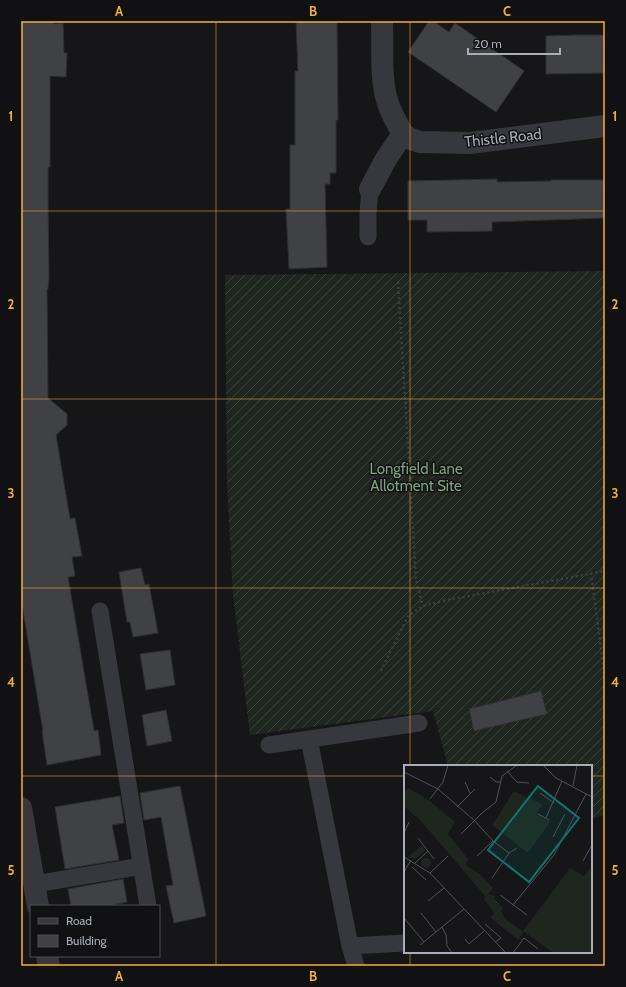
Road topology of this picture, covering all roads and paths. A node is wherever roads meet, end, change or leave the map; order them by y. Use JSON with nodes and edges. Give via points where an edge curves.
{"nodes":[{"id":1,"x":382,"y":21,"type":"edge"},
{"id":2,"x":605,"y":126,"type":"edge"},
{"id":3,"x":403,"y":134,"type":"junction"},
{"id":4,"x":370,"y":189,"type":"joint"},
{"id":5,"x":368,"y":237,"type":"dead end"},
{"id":6,"x":398,"y":282,"type":"dead end"},
{"id":7,"x":605,"y":571,"type":"edge"},
{"id":8,"x":591,"y":573,"type":"junction"},
{"id":9,"x":423,"y":606,"type":"junction"},
{"id":10,"x":100,"y":611,"type":"dead end"},
{"id":11,"x":381,"y":671,"type":"dead end"},
{"id":12,"x":605,"y":680,"type":"edge"},
{"id":13,"x":419,"y":723,"type":"dead end"},
{"id":14,"x":309,"y":739,"type":"junction"},
{"id":15,"x":269,"y":745,"type":"dead end"},
{"id":16,"x":21,"y":808,"type":"edge"},
{"id":17,"x":142,"y":866,"type":"junction"},
{"id":18,"x":35,"y":884,"type":"junction"},
{"id":19,"x":38,"y":905,"type":"edge"},
{"id":20,"x":148,"y":905,"type":"edge"},
{"id":21,"x":404,"y":943,"type":"edge"},
{"id":22,"x":350,"y":946,"type":"junction"},
{"id":23,"x":356,"y":966,"type":"edge"}],
"edges":[{"from":1,"to":3,"type":"street","via":[[386,99]]},
{"from":2,"to":3,"type":"street","name":"Thistle Road","via":[[470,143],[420,142]]},
{"from":3,"to":4,"type":"street"},
{"from":4,"to":5,"type":"lane"},
{"from":6,"to":9,"type":"path","via":[[416,580]]},
{"from":7,"to":8,"type":"path"},
{"from":8,"to":9,"type":"path"},
{"from":8,"to":12,"type":"path"},
{"from":9,"to":11,"type":"path","via":[[408,616]]},
{"from":10,"to":17,"type":"lane"},
{"from":13,"to":14,"type":"lane"},
{"from":14,"to":15,"type":"lane"},
{"from":14,"to":22,"type":"lane"},
{"from":16,"to":18,"type":"street"},
{"from":17,"to":18,"type":"lane"},
{"from":17,"to":20,"type":"lane"},
{"from":18,"to":19,"type":"street"},
{"from":21,"to":22,"type":"lane"},
{"from":22,"to":23,"type":"lane"}]}
